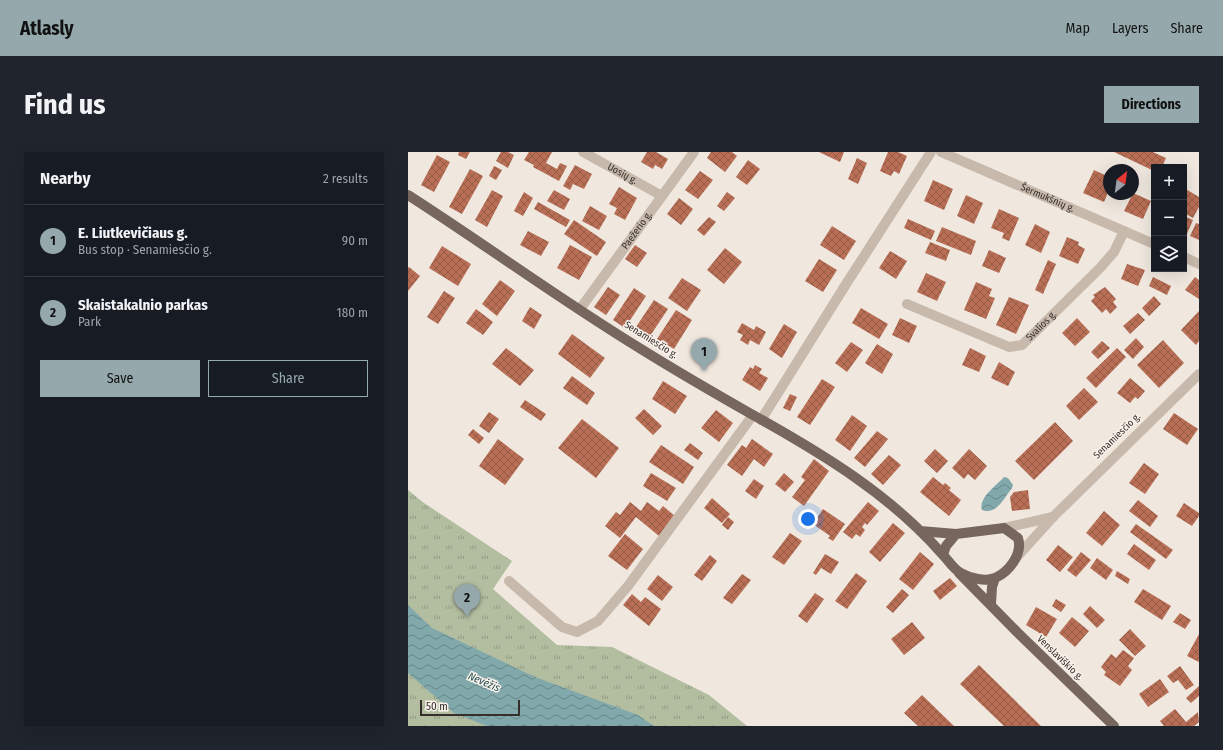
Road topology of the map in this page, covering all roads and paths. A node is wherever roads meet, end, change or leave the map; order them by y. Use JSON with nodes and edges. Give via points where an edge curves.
{"nodes":[{"id":1,"x":583,"y":152,"type":"edge"},
{"id":2,"x":694,"y":152,"type":"edge"},
{"id":3,"x":931,"y":152,"type":"edge"},
{"id":4,"x":941,"y":152,"type":"edge"},
{"id":5,"x":408,"y":195,"type":"edge"},
{"id":6,"x":662,"y":196,"type":"junction"},
{"id":7,"x":1124,"y":231,"type":"junction"},
{"id":8,"x":1151,"y":243,"type":"edge"},
{"id":9,"x":1187,"y":258,"type":"edge"},
{"id":10,"x":1199,"y":264,"type":"edge"},
{"id":11,"x":907,"y":304,"type":"dead end"},
{"id":12,"x":580,"y":309,"type":"junction"},
{"id":13,"x":1199,"y":374,"type":"edge"},
{"id":14,"x":757,"y":417,"type":"junction"},
{"id":15,"x":1053,"y":517,"type":"junction"},
{"id":16,"x":1004,"y":528,"type":"junction"},
{"id":17,"x":920,"y":531,"type":"junction"},
{"id":18,"x":956,"y":534,"type":"junction"},
{"id":19,"x":944,"y":555,"type":"junction"},
{"id":20,"x":1016,"y":558,"type":"junction"},
{"id":21,"x":959,"y":572,"type":"junction"},
{"id":22,"x":995,"y":578,"type":"junction"},
{"id":23,"x":509,"y":581,"type":"dead end"},
{"id":24,"x":991,"y":604,"type":"junction"},
{"id":25,"x":1114,"y":726,"type":"edge"}],
"edges":[{"from":1,"to":6,"type":"street","name":"Uosių g."},
{"from":2,"to":6,"type":"street","name":"Paežerio g."},
{"from":3,"to":14,"type":"street"},
{"from":4,"to":7,"type":"street","name":"Šermukšnių g."},
{"from":5,"to":12,"type":"main road","name":"Senamiesčio g."},
{"from":6,"to":12,"type":"street","name":"Paežerio g."},
{"from":7,"to":8,"type":"street","name":"Šermukšnių g."},
{"from":7,"to":11,"type":"street","name":"Svalios g.","via":[[1114,252],[1100,268],[1022,345],[1009,347]]},
{"from":9,"to":10,"type":"street"},
{"from":12,"to":14,"type":"main road","name":"Senamiesčio g.","via":[[640,349]]},
{"from":13,"to":15,"type":"street","name":"Senamiesčio g."},
{"from":14,"to":17,"type":"main road","name":"Senamiesčio g.","via":[[849,472]]},
{"from":14,"to":23,"type":"street","via":[[628,586],[598,621],[577,632],[562,627]]},
{"from":15,"to":16,"type":"street"},
{"from":15,"to":20,"type":"street","name":"Senamiesčio g."},
{"from":16,"to":18,"type":"main road"},
{"from":16,"to":20,"type":"main road","via":[[1018,538]]},
{"from":17,"to":18,"type":"main road"},
{"from":17,"to":19,"type":"main road","name":"Senamiesčio g."},
{"from":18,"to":19,"type":"main road","via":[[946,546]]},
{"from":19,"to":21,"type":"main road"},
{"from":20,"to":22,"type":"main road"},
{"from":21,"to":22,"type":"main road","via":[[978,579]]},
{"from":21,"to":24,"type":"main road","name":"Venslaviškio g."},
{"from":22,"to":24,"type":"main road"},
{"from":24,"to":25,"type":"main road","name":"Venslaviškio g."}]}
